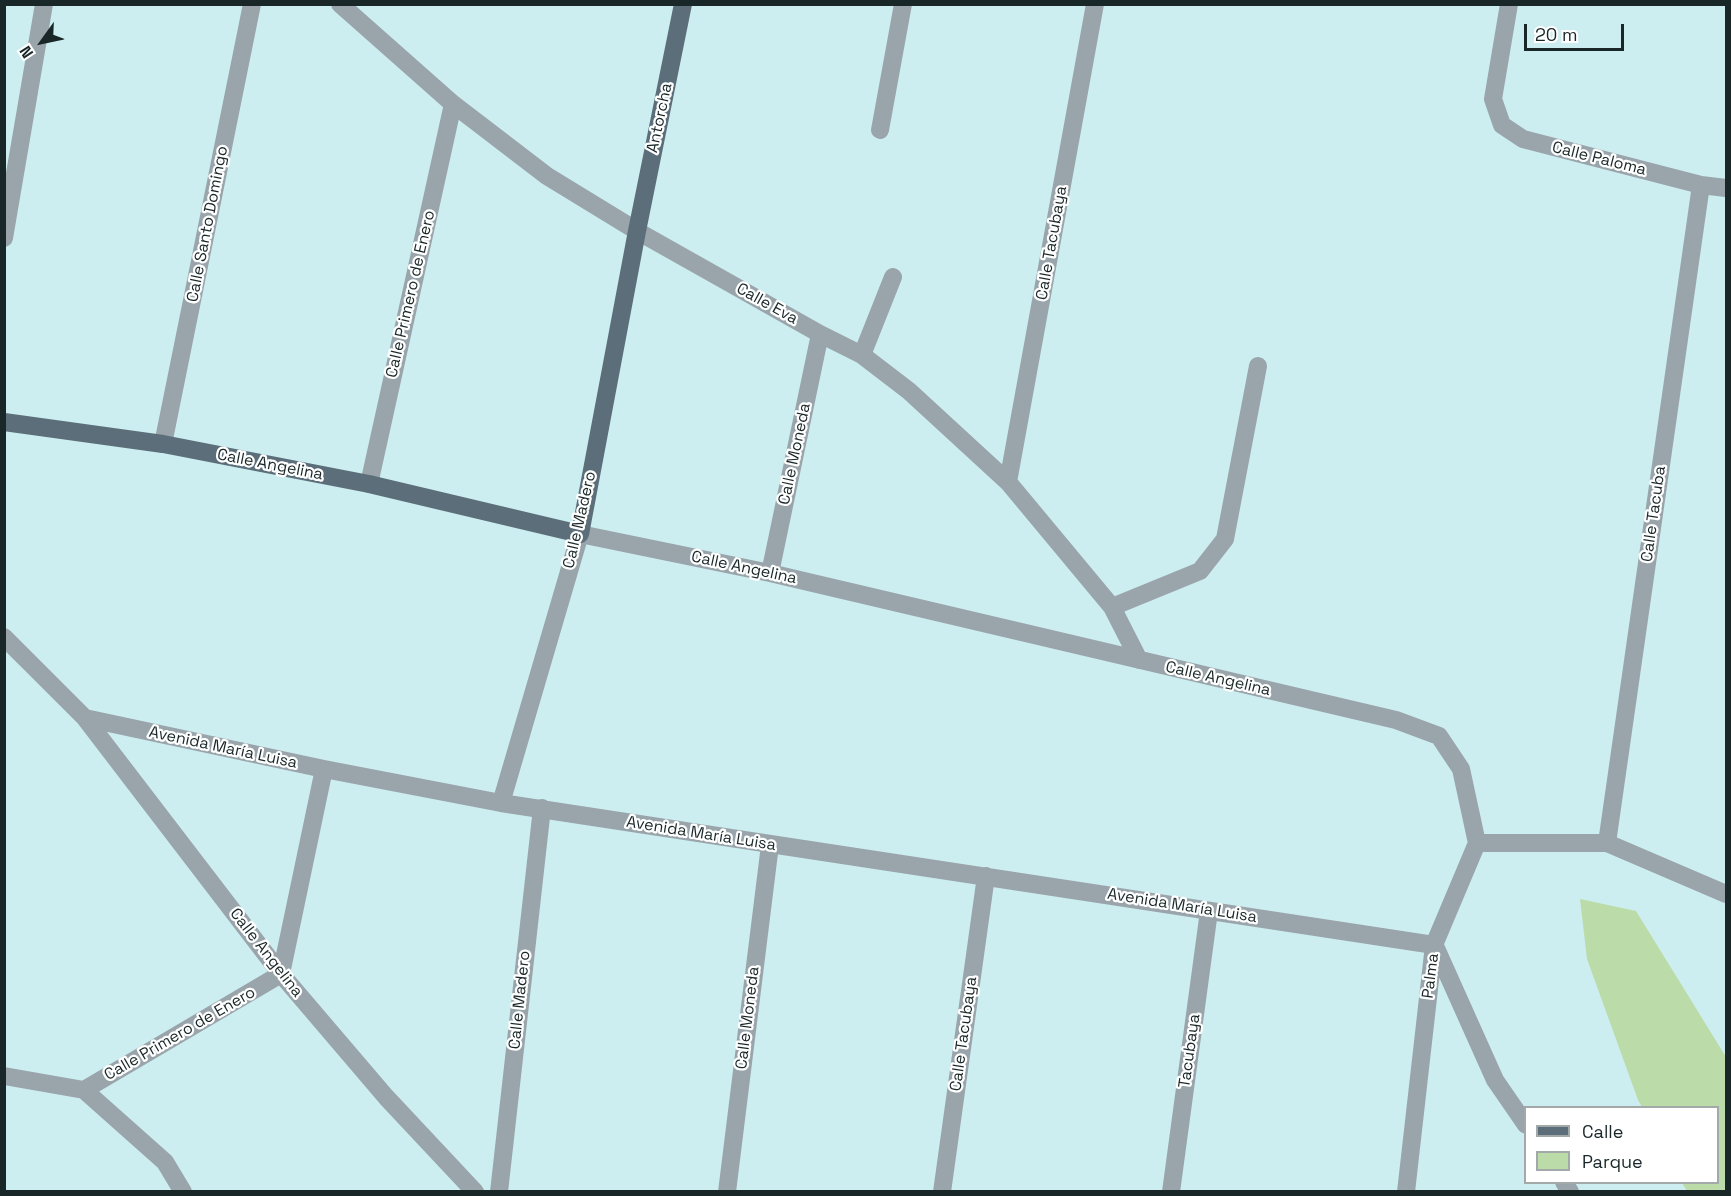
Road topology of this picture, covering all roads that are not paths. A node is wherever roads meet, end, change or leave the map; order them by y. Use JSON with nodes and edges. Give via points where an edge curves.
{"nodes":[{"id":1,"x":44,"y":4,"type":"edge"},
{"id":2,"x":252,"y":4,"type":"edge"},
{"id":3,"x":340,"y":4,"type":"edge"},
{"id":4,"x":683,"y":4,"type":"edge"},
{"id":5,"x":903,"y":4,"type":"edge"},
{"id":6,"x":1095,"y":4,"type":"edge"},
{"id":7,"x":1509,"y":4,"type":"edge"},
{"id":8,"x":453,"y":104,"type":"junction"},
{"id":9,"x":880,"y":130,"type":"dead end"},
{"id":10,"x":1701,"y":185,"type":"junction"},
{"id":11,"x":1726,"y":188,"type":"edge"},
{"id":12,"x":637,"y":231,"type":"junction"},
{"id":13,"x":4,"y":238,"type":"edge"},
{"id":14,"x":894,"y":277,"type":"dead end"},
{"id":15,"x":820,"y":334,"type":"junction"},
{"id":16,"x":862,"y":355,"type":"junction"},
{"id":17,"x":1258,"y":366,"type":"dead end"},
{"id":18,"x":4,"y":422,"type":"edge"},
{"id":19,"x":163,"y":444,"type":"junction"},
{"id":20,"x":1008,"y":482,"type":"junction"},
{"id":21,"x":369,"y":484,"type":"junction"},
{"id":22,"x":580,"y":534,"type":"junction"},
{"id":23,"x":770,"y":573,"type":"junction"},
{"id":24,"x":1112,"y":607,"type":"junction"},
{"id":25,"x":4,"y":637,"type":"edge"},
{"id":26,"x":1139,"y":660,"type":"junction"},
{"id":27,"x":85,"y":718,"type":"junction"},
{"id":28,"x":324,"y":769,"type":"junction"},
{"id":29,"x":501,"y":803,"type":"junction"},
{"id":30,"x":542,"y":808,"type":"junction"},
{"id":31,"x":1477,"y":843,"type":"junction"},
{"id":32,"x":1607,"y":843,"type":"junction"},
{"id":33,"x":770,"y":845,"type":"junction"},
{"id":34,"x":986,"y":876,"type":"junction"},
{"id":35,"x":1726,"y":894,"type":"edge"},
{"id":36,"x":1209,"y":911,"type":"junction"},
{"id":37,"x":1434,"y":945,"type":"junction"},
{"id":38,"x":281,"y":974,"type":"junction"},
{"id":39,"x":4,"y":1076,"type":"edge"},
{"id":40,"x":84,"y":1090,"type":"junction"},
{"id":41,"x":1524,"y":1122,"type":"edge"},
{"id":42,"x":183,"y":1191,"type":"edge"},
{"id":43,"x":475,"y":1191,"type":"edge"},
{"id":44,"x":499,"y":1191,"type":"edge"},
{"id":45,"x":727,"y":1191,"type":"edge"},
{"id":46,"x":942,"y":1191,"type":"edge"},
{"id":47,"x":1171,"y":1191,"type":"edge"},
{"id":48,"x":1406,"y":1191,"type":"edge"}],
"edges":[{"from":1,"to":13,"type":"street"},
{"from":2,"to":19,"type":"street","name":"Calle Santo Domingo"},
{"from":3,"to":8,"type":"street","name":"Calle Eva"},
{"from":4,"to":12,"type":"main road","name":"Antorcha"},
{"from":5,"to":9,"type":"street"},
{"from":6,"to":20,"type":"street","name":"Calle Tacubaya"},
{"from":7,"to":10,"type":"street","name":"Calle Paloma","via":[[1493,99],[1502,125],[1523,139]]},
{"from":8,"to":12,"type":"street","name":"Calle Eva","via":[[547,176]]},
{"from":8,"to":21,"type":"street","name":"Calle Primero de Enero"},
{"from":10,"to":11,"type":"street","name":"Calle Paloma"},
{"from":10,"to":32,"type":"street","name":"Calle Tacuba"},
{"from":12,"to":15,"type":"street","name":"Calle Eva"},
{"from":12,"to":22,"type":"main road","name":"Calle Madero"},
{"from":14,"to":16,"type":"street"},
{"from":15,"to":16,"type":"street","name":"Calle Eva"},
{"from":15,"to":23,"type":"street","name":"Calle Moneda"},
{"from":16,"to":20,"type":"street","name":"Calle Eva","via":[[909,391]]},
{"from":17,"to":24,"type":"street","via":[[1225,539],[1200,571]]},
{"from":18,"to":19,"type":"main road","name":"Calle Angelina"},
{"from":19,"to":21,"type":"main road","name":"Calle Angelina"},
{"from":20,"to":24,"type":"street","name":"Calle Eva"},
{"from":21,"to":22,"type":"main road","name":"Calle Angelina"},
{"from":22,"to":23,"type":"street","name":"Calle Angelina"},
{"from":22,"to":29,"type":"street","name":"Calle Madero"},
{"from":23,"to":26,"type":"street","name":"Calle Angelina"},
{"from":24,"to":26,"type":"street","name":"Calle Eva"},
{"from":25,"to":27,"type":"street"},
{"from":26,"to":31,"type":"street","name":"Calle Angelina","via":[[1396,720],[1439,736],[1461,769]]},
{"from":27,"to":28,"type":"street","name":"Avenida María Luisa"},
{"from":27,"to":38,"type":"street","name":"Calle Angelina"},
{"from":28,"to":29,"type":"street","name":"Avenida María Luisa"},
{"from":28,"to":38,"type":"street"},
{"from":29,"to":30,"type":"street","name":"Avenida María Luisa"},
{"from":30,"to":33,"type":"street","name":"Avenida María Luisa"},
{"from":30,"to":44,"type":"street","name":"Calle Madero"},
{"from":31,"to":32,"type":"street"},
{"from":31,"to":37,"type":"street","name":"Palma"},
{"from":32,"to":35,"type":"street"},
{"from":33,"to":34,"type":"street","name":"Avenida María Luisa"},
{"from":33,"to":45,"type":"street","name":"Calle Moneda"},
{"from":34,"to":36,"type":"street","name":"Avenida María Luisa"},
{"from":34,"to":46,"type":"street","name":"Calle Tacubaya"},
{"from":36,"to":37,"type":"street","name":"Avenida María Luisa"},
{"from":36,"to":47,"type":"street","name":"Tacubaya"},
{"from":37,"to":41,"type":"street","via":[[1495,1080]]},
{"from":37,"to":48,"type":"street","name":"Palma"},
{"from":38,"to":40,"type":"street","name":"Calle Primero de Enero"},
{"from":38,"to":43,"type":"street","name":"Calle Angelina","via":[[386,1097]]},
{"from":39,"to":40,"type":"street"},
{"from":40,"to":42,"type":"street","via":[[165,1162]]}]}
